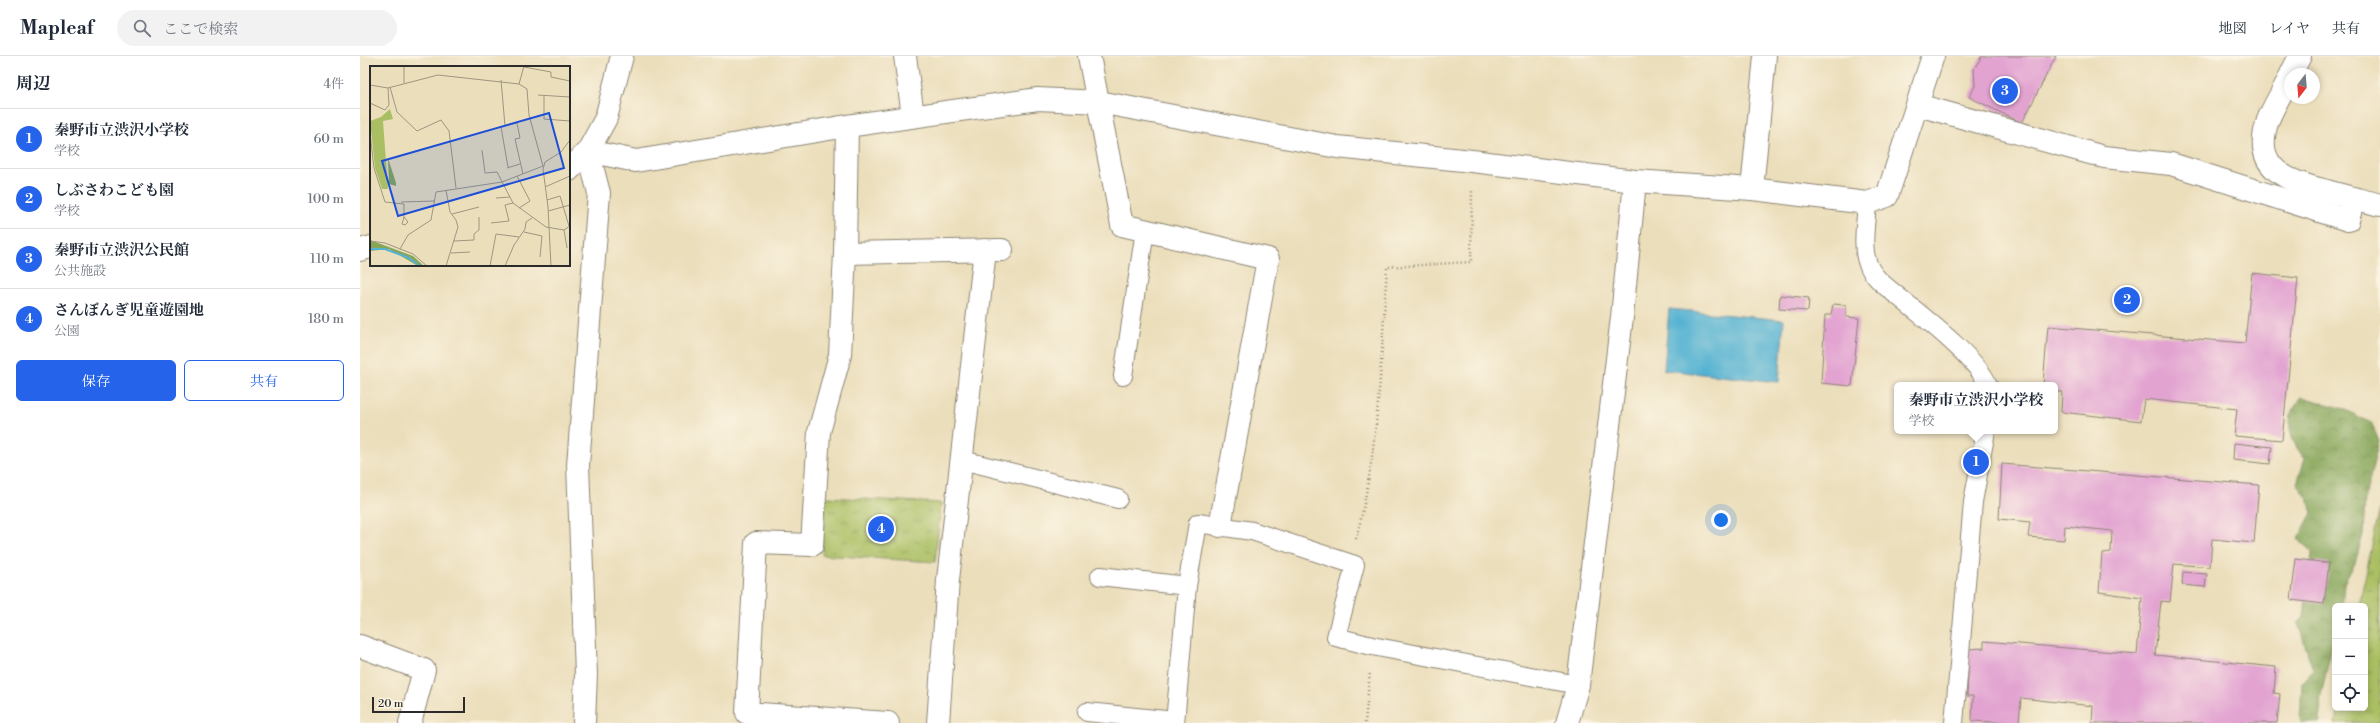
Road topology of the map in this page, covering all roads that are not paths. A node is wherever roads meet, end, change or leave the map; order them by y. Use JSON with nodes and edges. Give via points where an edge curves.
{"nodes":[{"id":1,"x":622,"y":56,"type":"edge"},
{"id":2,"x":905,"y":56,"type":"edge"},
{"id":3,"x":1088,"y":56,"type":"edge"},
{"id":4,"x":1765,"y":56,"type":"edge"},
{"id":5,"x":1933,"y":56,"type":"edge"},
{"id":6,"x":2300,"y":56,"type":"edge"},
{"id":7,"x":2294,"y":68,"type":"edge"},
{"id":8,"x":2284,"y":89,"type":"edge"},
{"id":9,"x":1099,"y":102,"type":"junction"},
{"id":10,"x":1918,"y":105,"type":"junction"},
{"id":11,"x":913,"y":116,"type":"junction"},
{"id":12,"x":847,"y":126,"type":"junction"},
{"id":13,"x":588,"y":151,"type":"junction"},
{"id":14,"x":570,"y":169,"type":"edge"},
{"id":15,"x":1634,"y":182,"type":"junction"},
{"id":16,"x":1752,"y":189,"type":"junction"},
{"id":17,"x":2354,"y":198,"type":"junction"},
{"id":18,"x":1867,"y":203,"type":"junction"},
{"id":19,"x":2380,"y":205,"type":"edge"},
{"id":20,"x":1145,"y":230,"type":"junction"},
{"id":21,"x":370,"y":247,"type":"edge"},
{"id":22,"x":360,"y":250,"type":"edge"},
{"id":23,"x":845,"y":253,"type":"junction"},
{"id":24,"x":1123,"y":376,"type":"dead end"},
{"id":25,"x":1987,"y":382,"type":"edge"},
{"id":26,"x":1985,"y":434,"type":"edge"},
{"id":27,"x":962,"y":460,"type":"junction"},
{"id":28,"x":1118,"y":499,"type":"dead end"},
{"id":29,"x":1220,"y":526,"type":"junction"},
{"id":30,"x":1100,"y":576,"type":"dead end"},
{"id":31,"x":1187,"y":586,"type":"junction"},
{"id":32,"x":360,"y":646,"type":"edge"},
{"id":33,"x":1578,"y":685,"type":"junction"},
{"id":34,"x":1087,"y":712,"type":"dead end"},
{"id":35,"x":1175,"y":722,"type":"edge"},
{"id":36,"x":410,"y":723,"type":"edge"},
{"id":37,"x":584,"y":723,"type":"edge"},
{"id":38,"x":888,"y":723,"type":"edge"},
{"id":39,"x":938,"y":723,"type":"edge"},
{"id":40,"x":1567,"y":723,"type":"edge"},
{"id":41,"x":1954,"y":723,"type":"edge"}],
"edges":[{"from":1,"to":13,"type":"street","via":[[606,118]]},
{"from":2,"to":11,"type":"street"},
{"from":3,"to":9,"type":"street"},
{"from":4,"to":16,"type":"street"},
{"from":5,"to":10,"type":"street"},
{"from":6,"to":7,"type":"street"},
{"from":8,"to":17,"type":"street","via":[[2268,121],[2264,140],[2265,155],[2272,169],[2287,180]]},
{"from":9,"to":11,"type":"street","via":[[1038,99]]},
{"from":9,"to":15,"type":"street","via":[[1337,147]]},
{"from":9,"to":20,"type":"street","via":[[1122,225]]},
{"from":10,"to":17,"type":"street","via":[[2104,157],[2171,164],[2348,220]]},
{"from":10,"to":18,"type":"street","via":[[1887,196]]},
{"from":11,"to":12,"type":"street"},
{"from":12,"to":13,"type":"street","via":[[636,161]]},
{"from":12,"to":23,"type":"street"},
{"from":13,"to":14,"type":"street"},
{"from":13,"to":37,"type":"street","via":[[599,193],[578,465],[586,674]]},
{"from":15,"to":16,"type":"street"},
{"from":15,"to":33,"type":"street","via":[[1622,317]]},
{"from":16,"to":18,"type":"street"},
{"from":17,"to":19,"type":"street"},
{"from":18,"to":25,"type":"lane","via":[[1865,241],[1868,265],[1881,282],[1984,373]]},
{"from":20,"to":24,"type":"lane"},
{"from":20,"to":29,"type":"street","via":[[1268,259]]},
{"from":21,"to":22,"type":"street"},
{"from":23,"to":27,"type":"street","via":[[994,250]]},
{"from":23,"to":38,"type":"street","via":[[840,355],[819,432],[812,545],[756,543],[747,713]]},
{"from":26,"to":41,"type":"lane","via":[[1973,502]]},
{"from":27,"to":28,"type":"lane"},
{"from":27,"to":39,"type":"street","via":[[948,580]]},
{"from":29,"to":31,"type":"lane","via":[[1198,523]]},
{"from":29,"to":33,"type":"lane","via":[[1252,531],[1355,565],[1336,637]]},
{"from":30,"to":31,"type":"lane"},
{"from":31,"to":35,"type":"lane"},
{"from":32,"to":36,"type":"street","via":[[424,670]]},
{"from":33,"to":40,"type":"street"},
{"from":34,"to":35,"type":"lane"}]}
